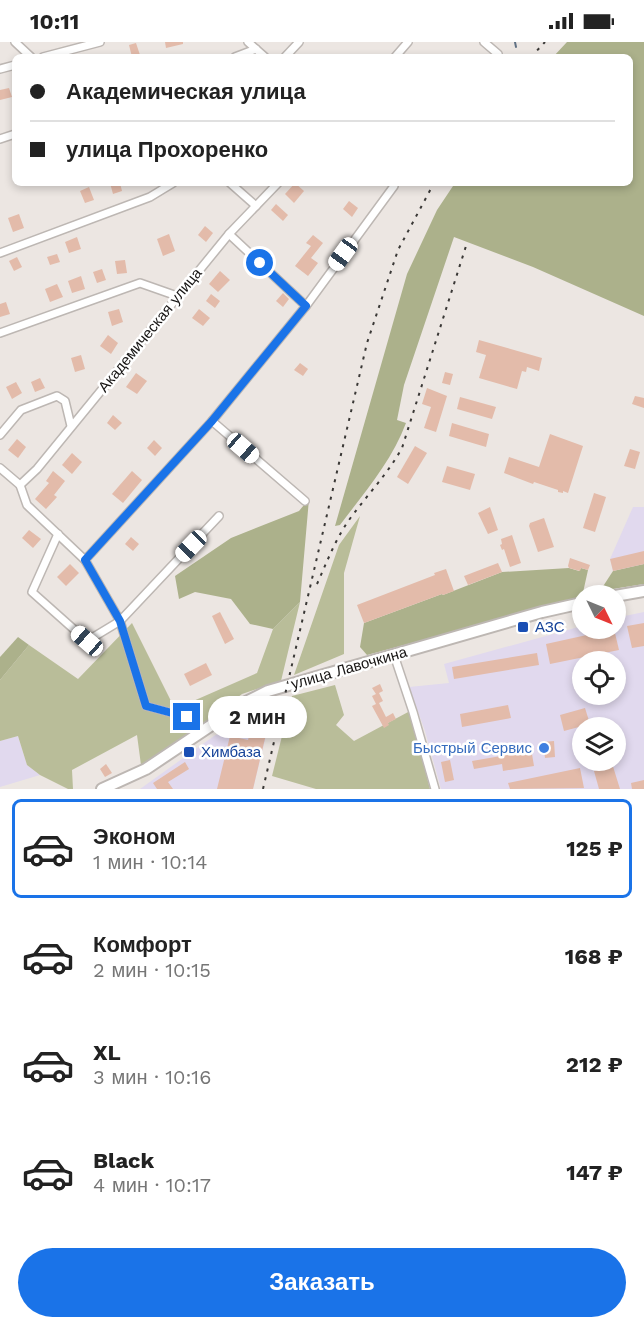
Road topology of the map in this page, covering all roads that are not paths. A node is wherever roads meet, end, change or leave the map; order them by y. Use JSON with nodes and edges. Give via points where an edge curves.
{"nodes":[{"id":1,"x":15,"y":42,"type":"edge"},
{"id":2,"x":100,"y":42,"type":"edge"},
{"id":3,"x":248,"y":42,"type":"edge"},
{"id":4,"x":299,"y":42,"type":"edge"},
{"id":5,"x":408,"y":42,"type":"edge"},
{"id":6,"x":484,"y":42,"type":"edge"},
{"id":7,"x":256,"y":49,"type":"junction"},
{"id":8,"x":28,"y":54,"type":"edge"},
{"id":9,"x":55,"y":54,"type":"edge"},
{"id":10,"x":243,"y":54,"type":"edge"},
{"id":11,"x":262,"y":54,"type":"edge"},
{"id":12,"x":288,"y":54,"type":"edge"},
{"id":13,"x":398,"y":54,"type":"edge"},
{"id":14,"x":495,"y":54,"type":"edge"},
{"id":15,"x":168,"y":186,"type":"edge"},
{"id":16,"x":233,"y":186,"type":"edge"},
{"id":17,"x":275,"y":186,"type":"edge"},
{"id":18,"x":394,"y":186,"type":"edge"},
{"id":19,"x":256,"y":206,"type":"junction"},
{"id":20,"x":229,"y":234,"type":"junction"},
{"id":21,"x":0,"y":253,"type":"edge"},
{"id":22,"x":177,"y":296,"type":"junction"},
{"id":23,"x":306,"y":306,"type":"junction"},
{"id":24,"x":0,"y":333,"type":"edge"},
{"id":25,"x":212,"y":421,"type":"junction"},
{"id":26,"x":71,"y":426,"type":"junction"},
{"id":27,"x":0,"y":435,"type":"edge"},
{"id":28,"x":0,"y":468,"type":"edge"},
{"id":29,"x":20,"y":485,"type":"junction"},
{"id":30,"x":304,"y":501,"type":"dead end"},
{"id":31,"x":219,"y":516,"type":"dead end"},
{"id":32,"x":58,"y":534,"type":"junction"},
{"id":33,"x":85,"y":560,"type":"junction"},
{"id":34,"x":644,"y":591,"type":"edge"},
{"id":35,"x":626,"y":594,"type":"edge"},
{"id":36,"x":572,"y":606,"type":"edge"},
{"id":37,"x":120,"y":621,"type":"junction"},
{"id":38,"x":394,"y":655,"type":"junction"},
{"id":39,"x":196,"y":735,"type":"junction"},
{"id":40,"x":102,"y":789,"type":"edge"},
{"id":41,"x":435,"y":789,"type":"edge"}],
"edges":[{"from":1,"to":8,"type":"street"},
{"from":2,"to":9,"type":"street"},
{"from":3,"to":7,"type":"street"},
{"from":4,"to":12,"type":"street"},
{"from":5,"to":13,"type":"street"},
{"from":6,"to":14,"type":"street"},
{"from":7,"to":10,"type":"street"},
{"from":7,"to":11,"type":"street"},
{"from":15,"to":21,"type":"street","via":[[150,197]]},
{"from":16,"to":19,"type":"street"},
{"from":17,"to":19,"type":"street","name":"Академическая улица"},
{"from":18,"to":23,"type":"street"},
{"from":19,"to":20,"type":"street","name":"Академическая улица"},
{"from":20,"to":22,"type":"street","name":"Академическая улица"},
{"from":20,"to":23,"type":"street"},
{"from":22,"to":24,"type":"street","via":[[140,283]]},
{"from":22,"to":26,"type":"street","name":"Академическая улица"},
{"from":23,"to":25,"type":"street"},
{"from":25,"to":30,"type":"street"},
{"from":25,"to":33,"type":"street"},
{"from":26,"to":27,"type":"street","via":[[65,401],[57,396],[21,410]]},
{"from":26,"to":29,"type":"street","name":"Академическая улица"},
{"from":28,"to":29,"type":"street"},
{"from":29,"to":32,"type":"street","via":[[27,505]]},
{"from":31,"to":37,"type":"street"},
{"from":32,"to":33,"type":"street"},
{"from":32,"to":37,"type":"street","via":[[32,592],[87,641]]},
{"from":33,"to":37,"type":"street"},
{"from":34,"to":35,"type":"main road"},
{"from":36,"to":38,"type":"main road","name":"улица Лавочкина"},
{"from":37,"to":39,"type":"street","via":[[146,706],[187,717]]},
{"from":38,"to":39,"type":"main road","name":"улица Лавочкина","via":[[268,691]]},
{"from":38,"to":41,"type":"street"},
{"from":39,"to":40,"type":"main road","name":"улица Лавочкина","via":[[146,769]]}]}
